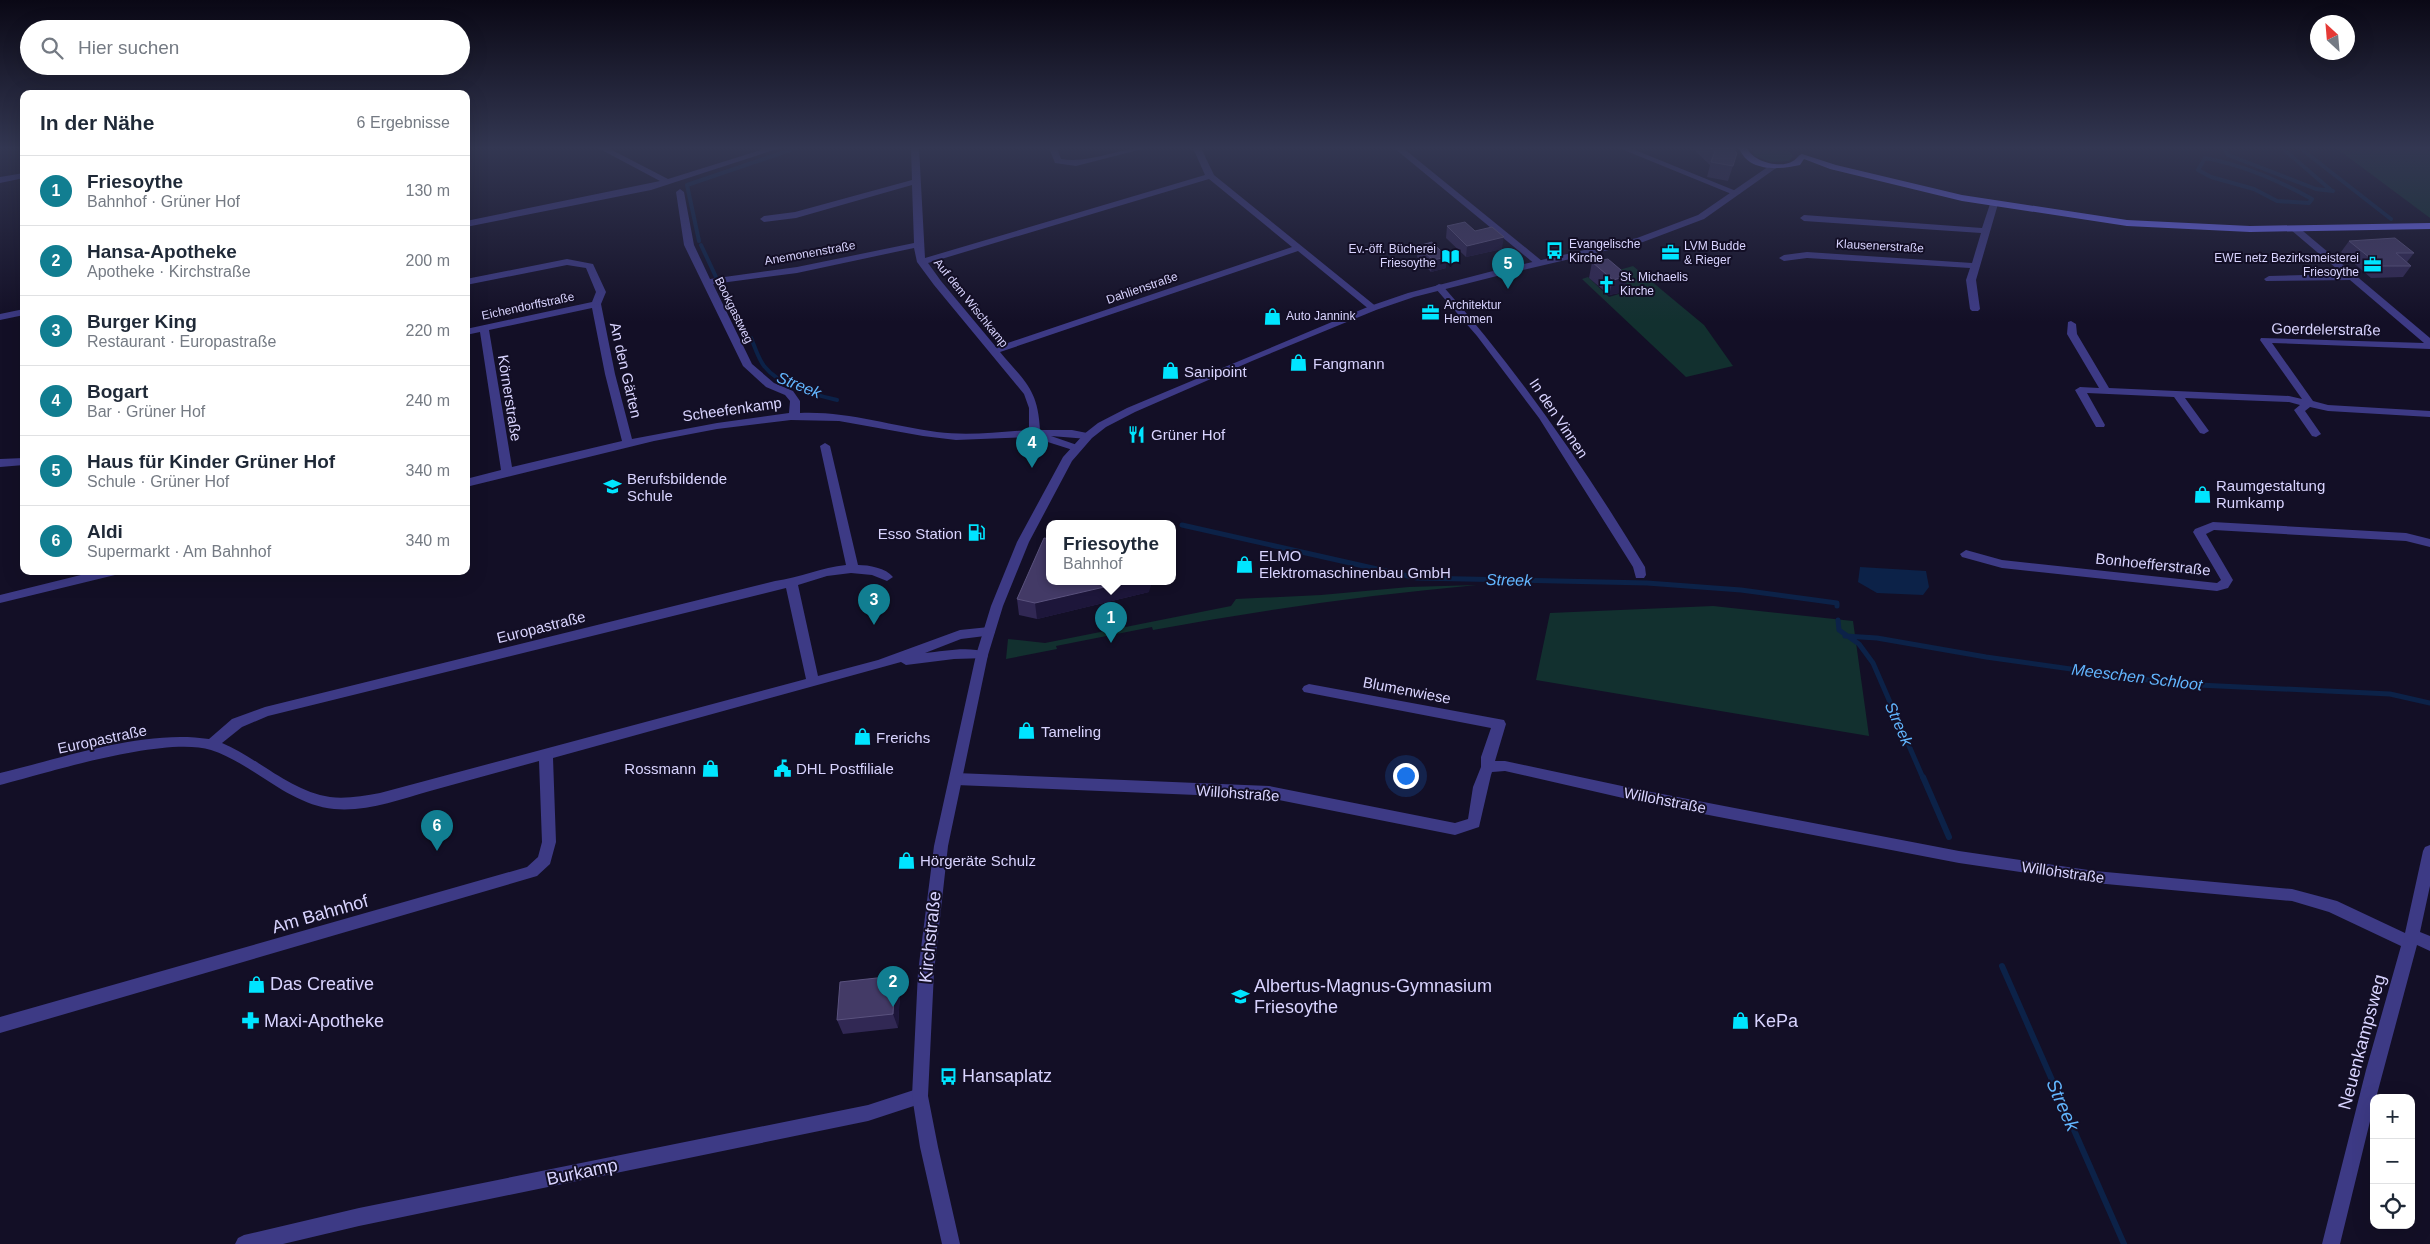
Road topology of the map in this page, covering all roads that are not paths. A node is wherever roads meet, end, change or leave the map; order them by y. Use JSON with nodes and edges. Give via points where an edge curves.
{"nodes":[{"id":1,"x":553,"y":206,"type":"edge"},
{"id":2,"x":682,"y":206,"type":"edge"},
{"id":3,"x":827,"y":206,"type":"edge"},
{"id":4,"x":916,"y":206,"type":"edge"},
{"id":5,"x":1109,"y":206,"type":"edge"},
{"id":6,"x":1247,"y":206,"type":"edge"},
{"id":7,"x":1469,"y":206,"type":"edge"},
{"id":8,"x":1717,"y":206,"type":"edge"},
{"id":9,"x":1993,"y":206,"type":"edge"},
{"id":10,"x":2008,"y":206,"type":"edge"},
{"id":11,"x":1804,"y":218,"type":"dead end"},
{"id":12,"x":764,"y":219,"type":"dead end"},
{"id":13,"x":470,"y":223,"type":"edge"},
{"id":14,"x":2430,"y":226,"type":"edge"},
{"id":15,"x":2294,"y":228,"type":"junction"},
{"id":16,"x":1985,"y":231,"type":"junction"},
{"id":17,"x":917,"y":245,"type":"junction"},
{"id":18,"x":1299,"y":248,"type":"junction"},
{"id":19,"x":1784,"y":258,"type":"dead end"},
{"id":20,"x":922,"y":262,"type":"junction"},
{"id":21,"x":1539,"y":263,"type":"junction"},
{"id":22,"x":1974,"y":266,"type":"junction"},
{"id":23,"x":2351,"y":277,"type":"junction"},
{"id":24,"x":2269,"y":279,"type":"dead end"},
{"id":25,"x":470,"y":281,"type":"edge"},
{"id":26,"x":706,"y":282,"type":"junction"},
{"id":27,"x":1439,"y":287,"type":"junction"},
{"id":28,"x":596,"y":304,"type":"junction"},
{"id":29,"x":1373,"y":308,"type":"junction"},
{"id":30,"x":1975,"y":309,"type":"dead end"},
{"id":31,"x":20,"y":313,"type":"edge"},
{"id":32,"x":0,"y":317,"type":"edge"},
{"id":33,"x":2070,"y":324,"type":"dead end"},
{"id":34,"x":484,"y":328,"type":"junction"},
{"id":35,"x":470,"y":331,"type":"edge"},
{"id":36,"x":2430,"y":344,"type":"edge"},
{"id":37,"x":994,"y":351,"type":"junction"},
{"id":38,"x":2106,"y":391,"type":"junction"},
{"id":39,"x":2177,"y":394,"type":"junction"},
{"id":40,"x":2308,"y":404,"type":"junction"},
{"id":41,"x":2430,"y":414,"type":"edge"},
{"id":42,"x":794,"y":417,"type":"junction"},
{"id":43,"x":2100,"y":425,"type":"dead end"},
{"id":44,"x":2204,"y":431,"type":"dead end"},
{"id":45,"x":1036,"y":434,"type":"junction"},
{"id":46,"x":2316,"y":434,"type":"dead end"},
{"id":47,"x":1088,"y":436,"type":"junction"},
{"id":48,"x":628,"y":443,"type":"junction"},
{"id":49,"x":825,"y":446,"type":"dead end"},
{"id":50,"x":1076,"y":448,"type":"junction"},
{"id":51,"x":20,"y":461,"type":"edge"},
{"id":52,"x":0,"y":463,"type":"edge"},
{"id":53,"x":507,"y":472,"type":"junction"},
{"id":54,"x":470,"y":481,"type":"edge"},
{"id":55,"x":2430,"y":543,"type":"edge"},
{"id":56,"x":1966,"y":554,"type":"dead end"},
{"id":57,"x":853,"y":567,"type":"junction"},
{"id":58,"x":99,"y":575,"type":"edge"},
{"id":59,"x":1640,"y":575,"type":"dead end"},
{"id":60,"x":886,"y":577,"type":"dead end"},
{"id":61,"x":790,"y":584,"type":"junction"},
{"id":62,"x":0,"y":599,"type":"edge"},
{"id":63,"x":989,"y":632,"type":"junction"},
{"id":64,"x":982,"y":655,"type":"junction"},
{"id":65,"x":881,"y":664,"type":"junction"},
{"id":66,"x":814,"y":681,"type":"junction"},
{"id":67,"x":1309,"y":690,"type":"dead end"},
{"id":68,"x":211,"y":745,"type":"junction"},
{"id":69,"x":546,"y":755,"type":"junction"},
{"id":70,"x":1488,"y":767,"type":"junction"},
{"id":71,"x":0,"y":779,"type":"edge"},
{"id":72,"x":956,"y":779,"type":"junction"},
{"id":73,"x":2430,"y":851,"type":"edge"},
{"id":74,"x":2411,"y":939,"type":"junction"},
{"id":75,"x":2430,"y":944,"type":"edge"},
{"id":76,"x":0,"y":1025,"type":"edge"},
{"id":77,"x":920,"y":1096,"type":"junction"},
{"id":78,"x":244,"y":1244,"type":"edge"},
{"id":79,"x":951,"y":1244,"type":"edge"},
{"id":80,"x":2331,"y":1244,"type":"edge"}],
"edges":[{"from":1,"to":13,"type":"street"},
{"from":2,"to":26,"type":"street","name":"Bookgastweg","via":[[689,245]]},
{"from":3,"to":12,"type":"street","via":[[796,215]]},
{"from":4,"to":17,"type":"street","name":"Auf dem Wischkamp"},
{"from":5,"to":20,"type":"street"},
{"from":6,"to":18,"type":"street"},
{"from":7,"to":21,"type":"street"},
{"from":8,"to":21,"type":"street","via":[[1701,217],[1640,240]]},
{"from":9,"to":16,"type":"street"},
{"from":10,"to":15,"type":"main road","via":[[2175,226]]},
{"from":11,"to":16,"type":"street"},
{"from":14,"to":15,"type":"main road"},
{"from":15,"to":23,"type":"street"},
{"from":16,"to":22,"type":"street"},
{"from":17,"to":20,"type":"street","name":"Auf dem Wischkamp"},
{"from":17,"to":26,"type":"street","name":"Anemonenstraße","via":[[797,270]]},
{"from":18,"to":29,"type":"street"},
{"from":18,"to":37,"type":"street","name":"Dahlienstraße"},
{"from":19,"to":22,"type":"street","name":"Klausenerstraße","via":[[1807,255]]},
{"from":20,"to":37,"type":"street","name":"Auf dem Wischkamp"},
{"from":21,"to":27,"type":"street"},
{"from":22,"to":30,"type":"street","via":[[1971,287]]},
{"from":23,"to":24,"type":"street"},
{"from":23,"to":36,"type":"street"},
{"from":25,"to":28,"type":"street","name":"An den Gärten","via":[[566,262],[590,266],[601,292]]},
{"from":26,"to":42,"type":"street","name":"Bookgastweg","via":[[748,366],[770,385],[789,393],[795,401]]},
{"from":27,"to":29,"type":"street"},
{"from":27,"to":59,"type":"street","name":"In den Vinnen","via":[[1480,334],[1543,417],[1639,567]]},
{"from":28,"to":34,"type":"street","name":"Eichendorffstraße"},
{"from":28,"to":48,"type":"street","name":"An den Gärten"},
{"from":29,"to":47,"type":"street","via":[[1131,410]]},
{"from":31,"to":32,"type":"street"},
{"from":33,"to":38,"type":"street","via":[[2072,334]]},
{"from":34,"to":35,"type":"street","name":"Eichendorffstraße"},
{"from":34,"to":53,"type":"street","name":"Körnerstraße"},
{"from":36,"to":40,"type":"street","name":"Goerdelerstraße","via":[[2264,340],[2307,398]]},
{"from":37,"to":45,"type":"street","name":"Auf dem Wischkamp","via":[[1029,393]]},
{"from":38,"to":39,"type":"street"},
{"from":38,"to":43,"type":"street","via":[[2080,390]]},
{"from":39,"to":40,"type":"street","via":[[2289,399]]},
{"from":39,"to":44,"type":"street"},
{"from":40,"to":41,"type":"street"},
{"from":40,"to":46,"type":"street","via":[[2299,410]]},
{"from":42,"to":45,"type":"street","name":"Scheefenkamp","via":[[859,420],[936,436]]},
{"from":42,"to":48,"type":"street","name":"Scheefenkamp"},
{"from":45,"to":47,"type":"street","name":"Scheefenkamp","via":[[1065,432]]},
{"from":45,"to":50,"type":"street","name":"Scheefenkamp"},
{"from":47,"to":50,"type":"street"},
{"from":48,"to":53,"type":"street","name":"Scheefenkamp"},
{"from":49,"to":57,"type":"street"},
{"from":50,"to":63,"type":"street","via":[[1059,471],[1018,552]]},
{"from":51,"to":52,"type":"street"},
{"from":53,"to":54,"type":"street","name":"Scheefenkamp"},
{"from":55,"to":56,"type":"street","name":"Bonhoefferstraße","via":[[2406,537],[2213,526],[2199,532],[2227,580],[2224,585],[2217,586],[2002,564]]},
{"from":57,"to":60,"type":"street","via":[[866,568]]},
{"from":57,"to":61,"type":"street","name":"Europastraße"},
{"from":58,"to":62,"type":"street"},
{"from":61,"to":66,"type":"street"},
{"from":61,"to":68,"type":"street","name":"Europastraße","via":[[775,585],[265,712],[237,723]]},
{"from":63,"to":64,"type":"street","name":"Kirchstraße"},
{"from":63,"to":65,"type":"street","name":"Europastraße","via":[[960,635]]},
{"from":64,"to":65,"type":"street","name":"Europastraße","via":[[954,654]]},
{"from":64,"to":72,"type":"street","name":"Kirchstraße"},
{"from":65,"to":66,"type":"street","name":"Europastraße"},
{"from":66,"to":69,"type":"street","name":"Europastraße"},
{"from":67,"to":70,"type":"street","name":"Blumenwiese","via":[[1499,724]]},
{"from":68,"to":69,"type":"street","name":"Europastraße","via":[[308,795],[326,802],[348,804],[417,791]]},
{"from":68,"to":71,"type":"street","name":"Europastraße","via":[[177,741]]},
{"from":69,"to":76,"type":"street","name":"Am Bahnhof","via":[[549,842],[545,860],[532,872]]},
{"from":70,"to":72,"type":"street","name":"Willohstraße","via":[[1480,778],[1474,824],[1455,829],[1269,792]]},
{"from":70,"to":74,"type":"street","name":"Willohstraße","via":[[1505,766],[1959,858],[2095,877],[2292,895],[2332,906]]},
{"from":72,"to":77,"type":"street","name":"Kirchstraße","via":[[941,846],[929,936]]},
{"from":73,"to":74,"type":"street","name":"Neuenkampsweg"},
{"from":74,"to":75,"type":"street","name":"Willohstraße"},
{"from":74,"to":80,"type":"street","name":"Neuenkampsweg","via":[[2374,1070]]},
{"from":77,"to":78,"type":"street","name":"Burkamp","via":[[868,1113],[359,1217]]},
{"from":77,"to":79,"type":"street","name":"Kirchstraße"}]}
